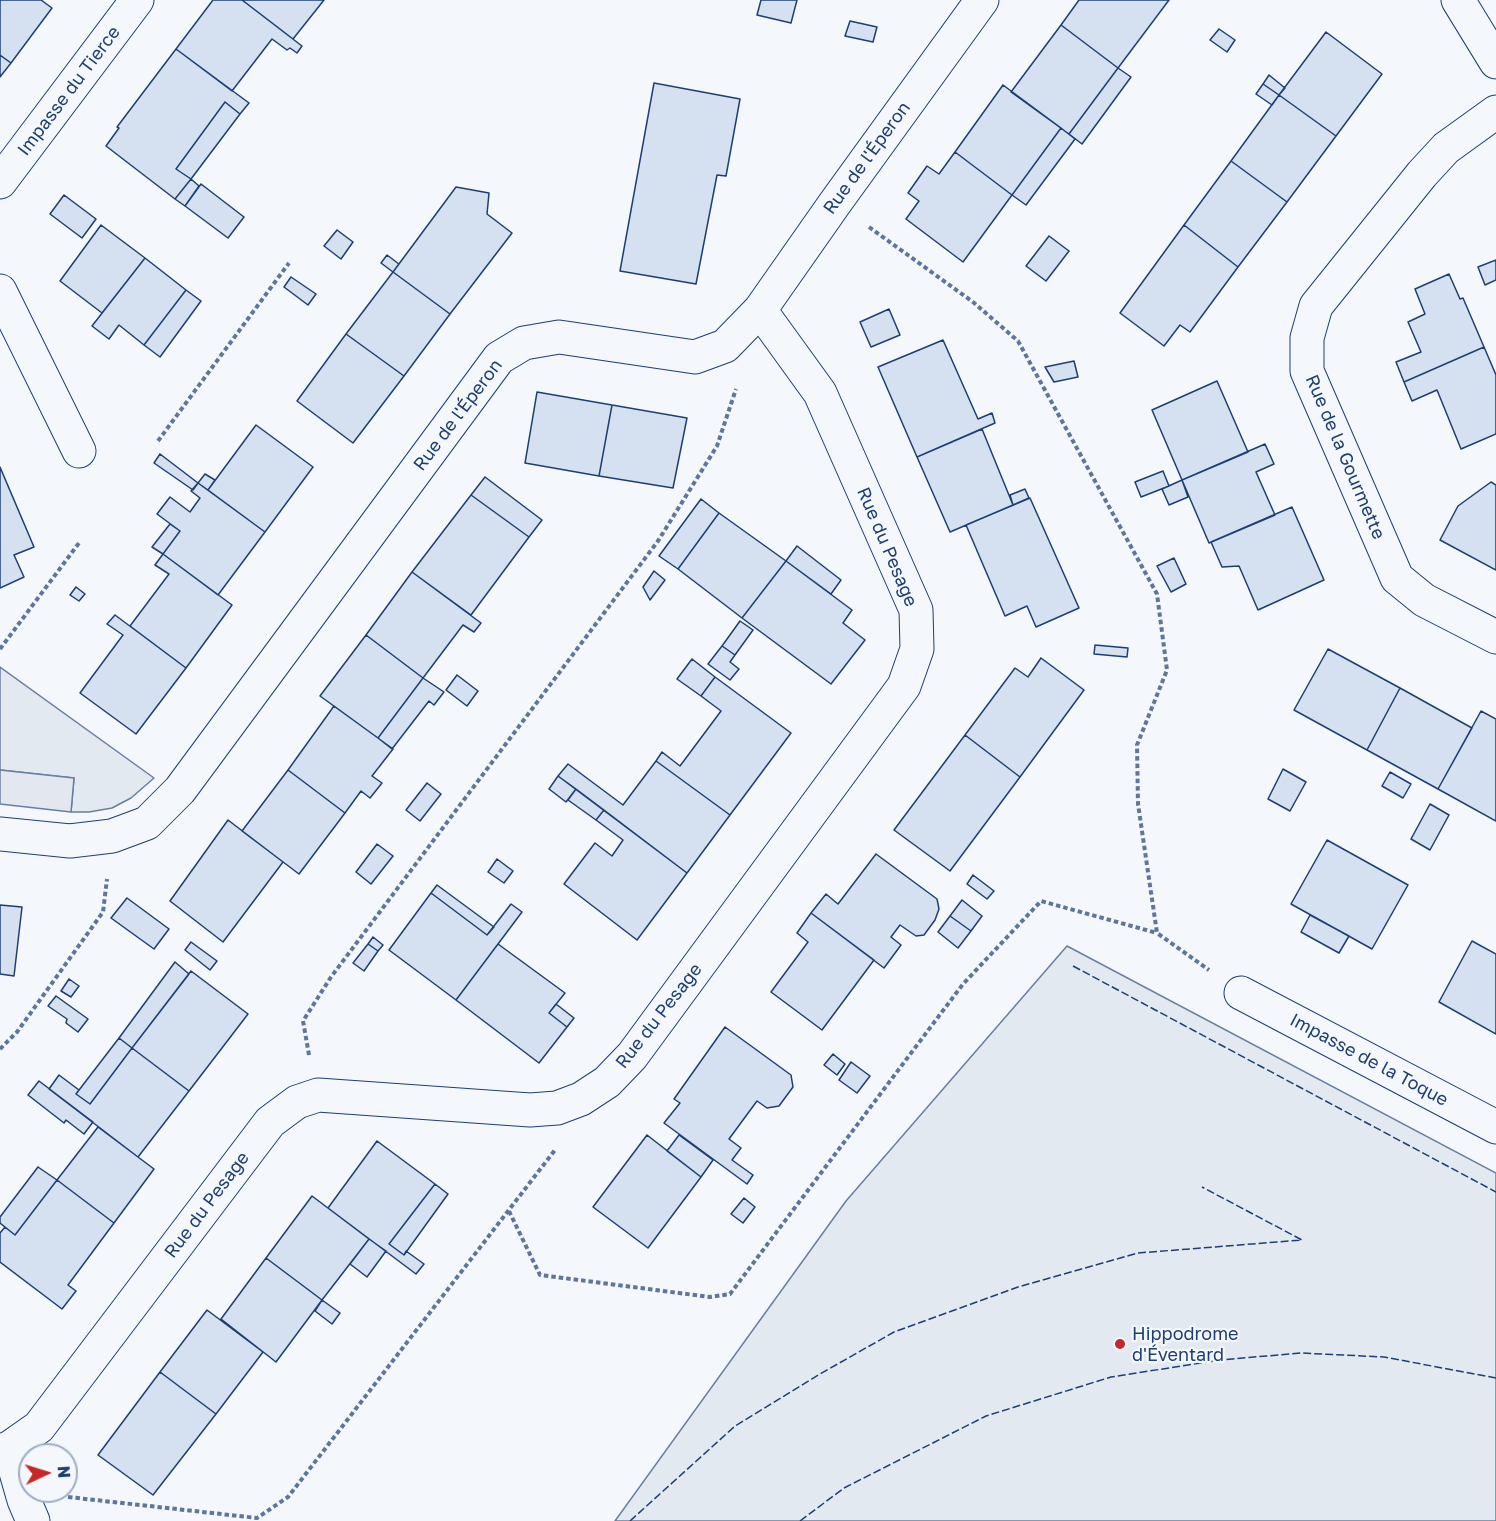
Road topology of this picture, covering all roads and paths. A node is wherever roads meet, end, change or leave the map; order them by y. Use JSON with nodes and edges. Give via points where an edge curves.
{"nodes":[{"id":1,"x":137,"y":0,"type":"edge"},
{"id":2,"x":982,"y":0,"type":"edge"},
{"id":3,"x":1458,"y":0,"type":"edge"},
{"id":4,"x":1496,"y":62,"type":"edge"},
{"id":5,"x":1496,"y":112,"type":"edge"},
{"id":6,"x":0,"y":182,"type":"edge"},
{"id":7,"x":863,"y":223,"type":"dead end"},
{"id":8,"x":289,"y":263,"type":"dead end"},
{"id":9,"x":0,"y":291,"type":"edge"},
{"id":10,"x":760,"y":310,"type":"junction"},
{"id":11,"x":736,"y":389,"type":"dead end"},
{"id":12,"x":158,"y":441,"type":"dead end"},
{"id":13,"x":79,"y":452,"type":"dead end"},
{"id":14,"x":79,"y":543,"type":"dead end"},
{"id":15,"x":1496,"y":637,"type":"edge"},
{"id":16,"x":0,"y":649,"type":"edge"},
{"id":17,"x":0,"y":834,"type":"edge"},
{"id":18,"x":112,"y":836,"type":"junction"},
{"id":19,"x":1157,"y":933,"type":"junction"},
{"id":20,"x":1241,"y":993,"type":"joint"},
{"id":21,"x":0,"y":1049,"type":"edge"},
{"id":22,"x":311,"y":1063,"type":"dead end"},
{"id":23,"x":581,"y":1100,"type":"junction"},
{"id":24,"x":1496,"y":1127,"type":"edge"},
{"id":25,"x":509,"y":1211,"type":"junction"},
{"id":26,"x":5,"y":1449,"type":"edge"},
{"id":27,"x":28,"y":1510,"type":"edge"}],
"edges":[{"from":1,"to":6,"type":"street","name":"Impasse du Tierce"},
{"from":2,"to":10,"type":"street","name":"Rue de l'Éperon"},
{"from":3,"to":4,"type":"street"},
{"from":5,"to":15,"type":"street","name":"Rue de la Gourmette","via":[[1446,148],[1422,174],[1316,306],[1307,338],[1307,371],[1397,578],[1424,600]]},
{"from":7,"to":19,"type":"path","via":[[973,302],[1018,341],[1157,594],[1167,670],[1137,745],[1138,804]]},
{"from":8,"to":12,"type":"path"},
{"from":9,"to":13,"type":"street"},
{"from":10,"to":18,"type":"street","name":"Rue de l'Éperon","via":[[725,346],[695,357],[559,337],[524,343],[499,358],[180,790],[147,823]]},
{"from":10,"to":23,"type":"street","name":"Rue du Pesage","via":[[820,393],[916,610],[917,649],[904,686],[632,1056],[607,1082]]},
{"from":11,"to":22,"type":"path","via":[[717,446],[658,541],[330,977],[303,1021]]},
{"from":14,"to":16,"type":"path"},
{"from":17,"to":18,"type":"street","name":"Rue de l'Éperon","via":[[70,841]]},
{"from":18,"to":21,"type":"path","via":[[103,912],[17,1032]]},
{"from":19,"to":20,"type":"path"},
{"from":19,"to":25,"type":"path","via":[[1041,901],[963,984],[730,1294],[710,1298],[540,1275]]},
{"from":20,"to":24,"type":"street","name":"Impasse de la Toque"},
{"from":23,"to":25,"type":"path","via":[[569,1132]]},
{"from":23,"to":26,"type":"street","name":"Rue du Pesage","via":[[530,1110],[318,1095],[297,1102],[270,1122],[39,1427]]},
{"from":25,"to":27,"type":"path","via":[[288,1497],[256,1518],[63,1496]]},
{"from":26,"to":27,"type":"street"}]}
